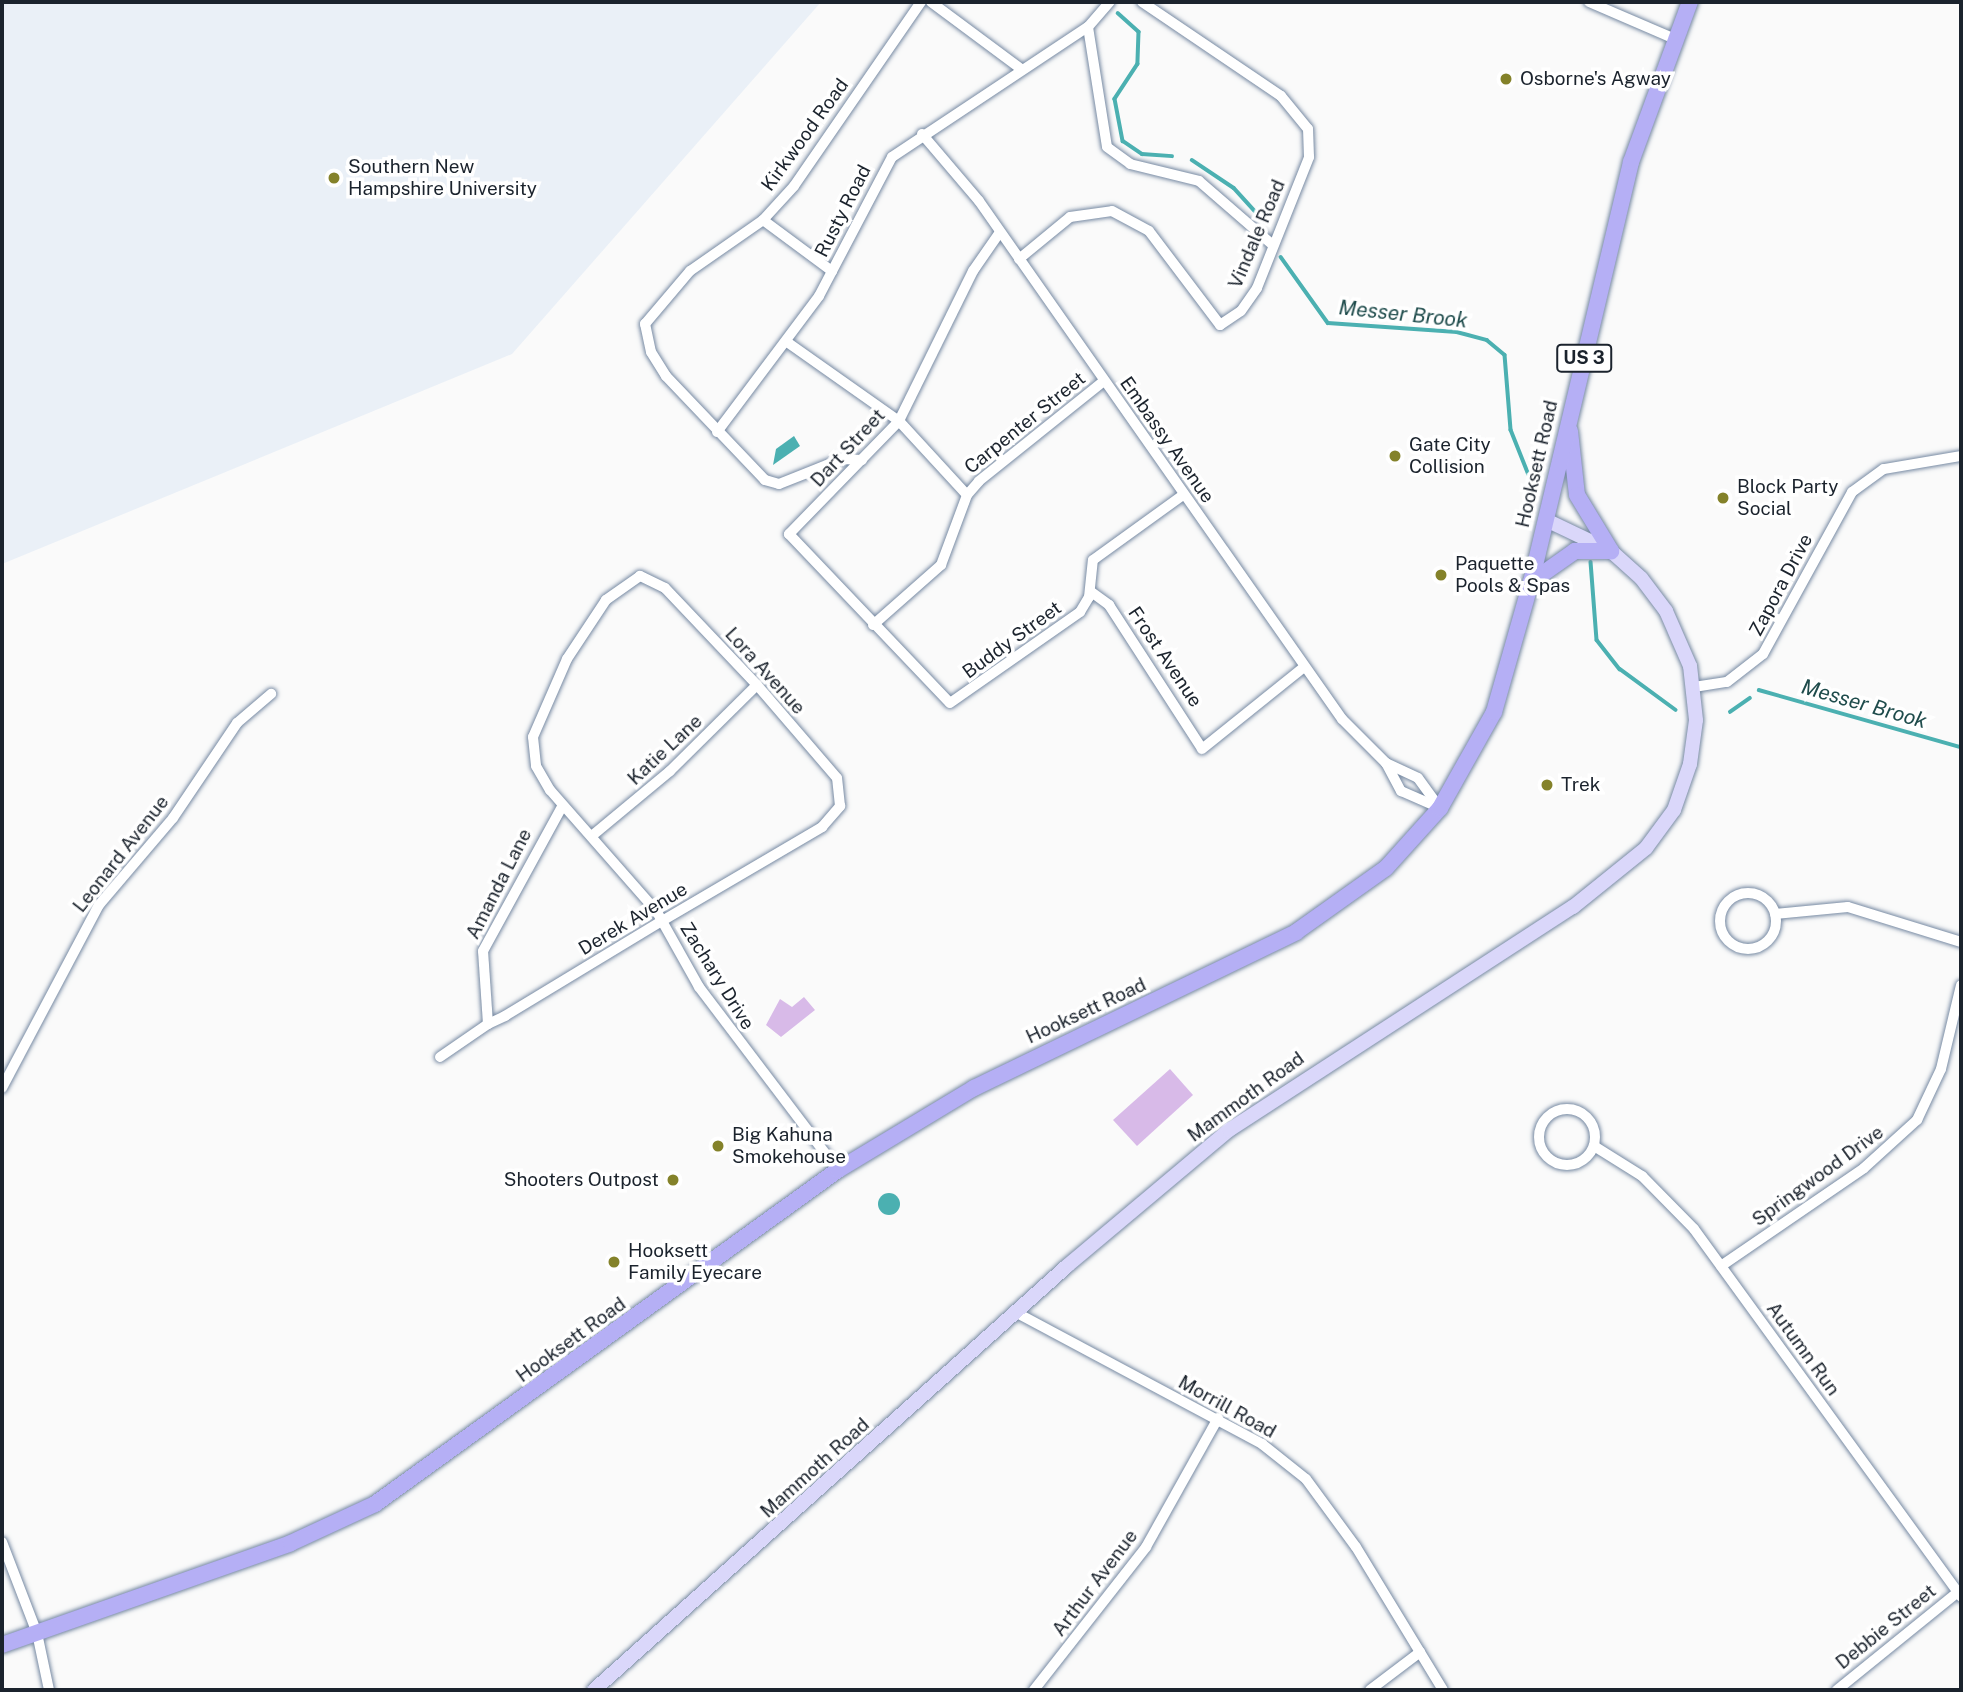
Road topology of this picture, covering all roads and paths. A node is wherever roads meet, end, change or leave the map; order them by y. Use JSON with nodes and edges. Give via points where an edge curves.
{"nodes":[{"id":1,"x":922,"y":2,"type":"edge"},
{"id":2,"x":931,"y":2,"type":"edge"},
{"id":3,"x":1110,"y":2,"type":"edge"},
{"id":4,"x":1142,"y":2,"type":"edge"},
{"id":5,"x":1590,"y":2,"type":"edge"},
{"id":6,"x":1690,"y":2,"type":"edge"},
{"id":7,"x":1088,"y":27,"type":"junction"},
{"id":8,"x":1675,"y":39,"type":"junction"},
{"id":9,"x":1020,"y":68,"type":"junction"},
{"id":10,"x":922,"y":134,"type":"junction"},
{"id":11,"x":763,"y":220,"type":"junction"},
{"id":12,"x":1000,"y":232,"type":"junction"},
{"id":13,"x":1273,"y":245,"type":"junction"},
{"id":14,"x":1018,"y":259,"type":"junction"},
{"id":15,"x":832,"y":271,"type":"junction"},
{"id":16,"x":787,"y":342,"type":"junction"},
{"id":17,"x":1104,"y":381,"type":"junction"},
{"id":18,"x":899,"y":421,"type":"junction"},
{"id":19,"x":1569,"y":421,"type":"junction"},
{"id":20,"x":717,"y":432,"type":"junction"},
{"id":21,"x":1961,"y":456,"type":"edge"},
{"id":22,"x":862,"y":460,"type":"junction"},
{"id":23,"x":967,"y":495,"type":"junction"},
{"id":24,"x":1184,"y":495,"type":"junction"},
{"id":25,"x":1546,"y":520,"type":"junction"},
{"id":26,"x":1611,"y":551,"type":"junction"},
{"id":27,"x":640,"y":576,"type":"joint"},
{"id":28,"x":1531,"y":582,"type":"junction"},
{"id":29,"x":1090,"y":591,"type":"junction"},
{"id":30,"x":873,"y":625,"type":"junction"},
{"id":31,"x":1304,"y":667,"type":"junction"},
{"id":32,"x":757,"y":685,"type":"junction"},
{"id":33,"x":1693,"y":687,"type":"junction"},
{"id":34,"x":271,"y":694,"type":"dead end"},
{"id":35,"x":1386,"y":763,"type":"junction"},
{"id":36,"x":563,"y":805,"type":"junction"},
{"id":37,"x":840,"y":806,"type":"joint"},
{"id":38,"x":1440,"y":808,"type":"junction"},
{"id":39,"x":593,"y":835,"type":"junction"},
{"id":40,"x":1774,"y":915,"type":"junction"},
{"id":41,"x":662,"y":921,"type":"junction"},
{"id":42,"x":1961,"y":942,"type":"edge"},
{"id":43,"x":1961,"y":985,"type":"edge"},
{"id":44,"x":488,"y":1024,"type":"junction"},
{"id":45,"x":440,"y":1057,"type":"dead end"},
{"id":46,"x":2,"y":1088,"type":"edge"},
{"id":47,"x":1594,"y":1146,"type":"junction"},
{"id":48,"x":838,"y":1170,"type":"junction"},
{"id":49,"x":1721,"y":1266,"type":"junction"},
{"id":50,"x":1017,"y":1313,"type":"junction"},
{"id":51,"x":1217,"y":1419,"type":"junction"},
{"id":52,"x":2,"y":1542,"type":"edge"},
{"id":53,"x":1959,"y":1594,"type":"edge"},
{"id":54,"x":37,"y":1633,"type":"junction"},
{"id":55,"x":2,"y":1645,"type":"edge"},
{"id":56,"x":1420,"y":1652,"type":"junction"},
{"id":57,"x":49,"y":1690,"type":"edge"},
{"id":58,"x":594,"y":1690,"type":"edge"},
{"id":59,"x":1034,"y":1690,"type":"edge"},
{"id":60,"x":1370,"y":1690,"type":"edge"},
{"id":61,"x":1443,"y":1690,"type":"edge"},
{"id":62,"x":1837,"y":1690,"type":"edge"}],
"edges":[{"from":1,"to":11,"type":"street","name":"Kirkwood Road"},
{"from":2,"to":9,"type":"street"},
{"from":3,"to":7,"type":"street","name":"Rusty Road"},
{"from":4,"to":13,"type":"street","name":"Vindale Road","via":[[1281,96],[1304,122],[1309,157]]},
{"from":5,"to":8,"type":"street"},
{"from":6,"to":8,"type":"main road","name":"Hooksett Road","number":"US 3"},
{"from":7,"to":9,"type":"street","name":"Rusty Road"},
{"from":7,"to":13,"type":"street","via":[[1107,147],[1130,164],[1199,181]]},
{"from":8,"to":19,"type":"main road","name":"Hooksett Road","number":"US 3","via":[[1631,162]]},
{"from":9,"to":10,"type":"street","name":"Rusty Road"},
{"from":10,"to":12,"type":"street","name":"Embassy Avenue"},
{"from":10,"to":15,"type":"street","name":"Rusty Road","via":[[883,169]]},
{"from":11,"to":15,"type":"street"},
{"from":11,"to":20,"type":"street","name":"Kirkwood Road","via":[[690,271],[645,324],[651,352],[666,376]]},
{"from":12,"to":14,"type":"street","name":"Embassy Avenue"},
{"from":12,"to":18,"type":"street","name":"Dart Street","via":[[972,271]]},
{"from":13,"to":14,"type":"street","name":"Vindale Road","via":[[1257,288],[1241,311],[1220,325],[1149,231],[1126,214],[1097,210],[1070,218]]},
{"from":14,"to":17,"type":"street","name":"Embassy Avenue"},
{"from":15,"to":16,"type":"street","name":"Rusty Road"},
{"from":16,"to":18,"type":"street"},
{"from":16,"to":20,"type":"street","name":"Rusty Road"},
{"from":17,"to":23,"type":"street","name":"Carpenter Street"},
{"from":17,"to":24,"type":"street","name":"Embassy Avenue"},
{"from":18,"to":22,"type":"street","name":"Dart Street"},
{"from":18,"to":23,"type":"street"},
{"from":19,"to":25,"type":"main road","name":"Hooksett Road","number":"US 3"},
{"from":19,"to":26,"type":"main road","via":[[1577,495]]},
{"from":20,"to":22,"type":"street","via":[[765,480],[779,484],[842,459]]},
{"from":21,"to":33,"type":"street","name":"Zapora Drive","via":[[1884,469],[1852,492],[1763,654],[1727,682]]},
{"from":22,"to":30,"type":"street","name":"Dart Street","via":[[789,534]]},
{"from":23,"to":30,"type":"street","name":"Carpenter Street","via":[[941,565]]},
{"from":24,"to":29,"type":"street","name":"Buddy Street","via":[[1093,560]]},
{"from":24,"to":31,"type":"street","name":"Embassy Avenue"},
{"from":25,"to":26,"type":"main road","name":"Mammoth Road"},
{"from":25,"to":28,"type":"main road","name":"Hooksett Road","number":"US 3"},
{"from":26,"to":28,"type":"main road","via":[[1575,551]]},
{"from":26,"to":33,"type":"main road","name":"Mammoth Road","via":[[1666,611]]},
{"from":27,"to":32,"type":"street","name":"Lora Avenue","via":[[665,588]]},
{"from":27,"to":36,"type":"street","name":"Zachary Drive","via":[[606,600],[582,635],[533,737],[539,772]]},
{"from":28,"to":38,"type":"main road","name":"Hooksett Road","number":"US 3","via":[[1494,712]]},
{"from":29,"to":30,"type":"street","name":"Buddy Street","via":[[1084,608],[1059,629],[950,702]]},
{"from":29,"to":31,"type":"street","name":"Frost Avenue","via":[[1109,605],[1202,749]]},
{"from":31,"to":35,"type":"street","name":"Embassy Avenue","via":[[1342,719]]},
{"from":32,"to":37,"type":"street","name":"Lora Avenue","via":[[837,778]]},
{"from":32,"to":39,"type":"street","name":"Katie Lane","via":[[670,771]]},
{"from":33,"to":50,"type":"main road","name":"Mammoth Road","via":[[1694,744],[1683,788],[1661,830],[1629,866],[1229,1130]]},
{"from":34,"to":46,"type":"street","name":"Leonard Avenue","via":[[236,723],[173,818],[99,905]]},
{"from":35,"to":38,"type":"street","name":"Embassy Avenue","via":[[1418,778]]},
{"from":35,"to":38,"type":"street","name":"Embassy Avenue","via":[[1401,791]]},
{"from":36,"to":39,"type":"street","name":"Zachary Drive"},
{"from":36,"to":44,"type":"street","name":"Amanda Lane","via":[[483,951]]},
{"from":37,"to":41,"type":"street","name":"Derek Avenue","via":[[822,827]]},
{"from":38,"to":48,"type":"main road","name":"Hooksett Road","number":"US 3","via":[[1386,868],[1320,919],[974,1088]]},
{"from":39,"to":41,"type":"street","name":"Zachary Drive"},
{"from":40,"to":40,"type":"street","via":[[1766,900],[1745,893],[1726,904],[1720,925],[1732,944],[1753,948],[1771,936]]},
{"from":40,"to":42,"type":"street","via":[[1848,907]]},
{"from":41,"to":44,"type":"street","name":"Derek Avenue"},
{"from":41,"to":48,"type":"street","name":"Zachary Drive","via":[[740,1045]]},
{"from":43,"to":49,"type":"street","name":"Springwood Drive","via":[[1941,1069],[1917,1121],[1864,1168]]},
{"from":44,"to":45,"type":"street","name":"Derek Avenue"},
{"from":47,"to":47,"type":"street","via":[[1594,1128],[1577,1111],[1553,1112],[1541,1126],[1539,1144],[1554,1163],[1578,1163]]},
{"from":47,"to":49,"type":"street","name":"Autumn Run","via":[[1665,1197]]},
{"from":48,"to":54,"type":"main road","name":"Hooksett Road","number":"US 3","via":[[375,1504],[291,1543]]},
{"from":49,"to":53,"type":"street","name":"Autumn Run"},
{"from":50,"to":51,"type":"street","name":"Morrill Road"},
{"from":50,"to":58,"type":"main road","name":"Mammoth Road"},
{"from":51,"to":56,"type":"street","name":"Morrill Road","via":[[1283,1460],[1325,1501]]},
{"from":51,"to":59,"type":"street","name":"Arthur Avenue","via":[[1146,1548]]},
{"from":52,"to":54,"type":"street"},
{"from":53,"to":62,"type":"street","name":"Debbie Street"},
{"from":54,"to":55,"type":"main road","name":"Hooksett Road","number":"US 3"},
{"from":54,"to":57,"type":"street"},
{"from":56,"to":60,"type":"street"},
{"from":56,"to":61,"type":"street","name":"Morrill Road"}]}
